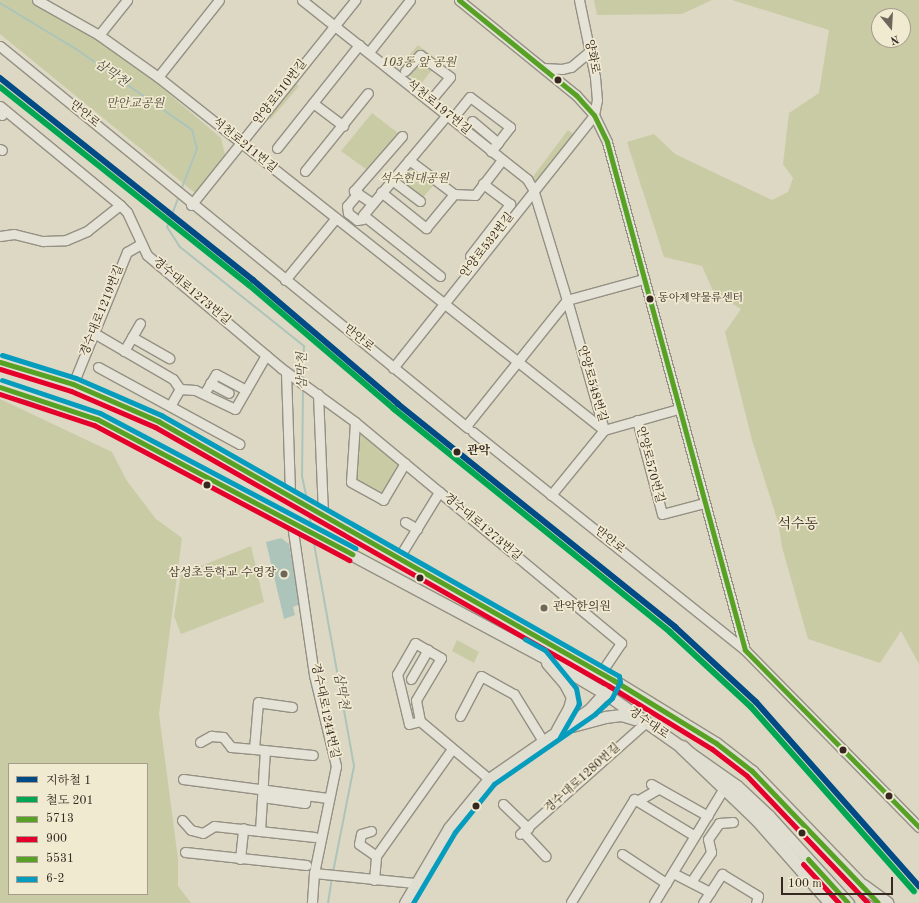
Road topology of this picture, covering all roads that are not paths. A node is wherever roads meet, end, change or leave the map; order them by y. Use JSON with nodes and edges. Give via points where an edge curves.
{"nodes":[{"id":1,"x":37,"y":0,"type":"edge"},
{"id":2,"x":127,"y":0,"type":"edge"},
{"id":3,"x":220,"y":0,"type":"edge"},
{"id":4,"x":302,"y":0,"type":"edge"},
{"id":5,"x":355,"y":0,"type":"edge"},
{"id":6,"x":410,"y":0,"type":"edge"},
{"id":7,"x":458,"y":0,"type":"edge"},
{"id":8,"x":579,"y":0,"type":"edge"},
{"id":9,"x":335,"y":26,"type":"junction"},
{"id":10,"x":99,"y":35,"type":"junction"},
{"id":11,"x":359,"y":45,"type":"junction"},
{"id":12,"x":0,"y":46,"type":"edge"},
{"id":13,"x":590,"y":51,"type":"junction"},
{"id":14,"x":369,"y":52,"type":"junction"},
{"id":15,"x":543,"y":68,"type":"junction"},
{"id":16,"x":405,"y":71,"type":"dead end"},
{"id":17,"x":158,"y":77,"type":"junction"},
{"id":18,"x":368,"y":93,"type":"dead end"},
{"id":19,"x":430,"y":101,"type":"junction"},
{"id":20,"x":313,"y":103,"type":"junction"},
{"id":21,"x":0,"y":106,"type":"edge"},
{"id":22,"x":594,"y":114,"type":"junction"},
{"id":23,"x":452,"y":115,"type":"junction"},
{"id":24,"x":472,"y":121,"type":"dead end"},
{"id":25,"x":343,"y":126,"type":"junction"},
{"id":26,"x":402,"y":136,"type":"dead end"},
{"id":27,"x":498,"y":142,"type":"junction"},
{"id":28,"x":242,"y":144,"type":"junction"},
{"id":29,"x":277,"y":148,"type":"dead end"},
{"id":30,"x":491,"y":151,"type":"junction"},
{"id":31,"x":409,"y":160,"type":"junction"},
{"id":32,"x":502,"y":160,"type":"junction"},
{"id":33,"x":305,"y":171,"type":"dead end"},
{"id":34,"x":392,"y":180,"type":"junction"},
{"id":35,"x":483,"y":184,"type":"junction"},
{"id":36,"x":533,"y":189,"type":"junction"},
{"id":37,"x":381,"y":192,"type":"junction"},
{"id":38,"x":358,"y":193,"type":"junction"},
{"id":39,"x":454,"y":194,"type":"junction"},
{"id":40,"x":420,"y":201,"type":"dead end"},
{"id":41,"x":189,"y":203,"type":"junction"},
{"id":42,"x":372,"y":203,"type":"junction"},
{"id":43,"x":120,"y":205,"type":"junction"},
{"id":44,"x":336,"y":218,"type":"junction"},
{"id":45,"x":363,"y":219,"type":"dead end"},
{"id":46,"x":0,"y":236,"type":"edge"},
{"id":47,"x":141,"y":244,"type":"junction"},
{"id":48,"x":470,"y":256,"type":"dead end"},
{"id":49,"x":440,"y":276,"type":"dead end"},
{"id":50,"x":644,"y":279,"type":"junction"},
{"id":51,"x":285,"y":280,"type":"junction"},
{"id":52,"x":567,"y":300,"type":"junction"},
{"id":53,"x":443,"y":303,"type":"junction"},
{"id":54,"x":140,"y":323,"type":"dead end"},
{"id":55,"x":94,"y":333,"type":"junction"},
{"id":56,"x":132,"y":337,"type":"junction"},
{"id":57,"x":124,"y":351,"type":"junction"},
{"id":58,"x":266,"y":355,"type":"junction"},
{"id":59,"x":169,"y":358,"type":"dead end"},
{"id":60,"x":518,"y":361,"type":"junction"},
{"id":61,"x":0,"y":362,"type":"edge"},
{"id":62,"x":98,"y":367,"type":"dead end"},
{"id":63,"x":393,"y":368,"type":"junction"},
{"id":64,"x":287,"y":373,"type":"junction"},
{"id":65,"x":210,"y":383,"type":"junction"},
{"id":66,"x":73,"y":384,"type":"junction"},
{"id":67,"x":0,"y":388,"type":"edge"},
{"id":68,"x":180,"y":389,"type":"junction"},
{"id":69,"x":246,"y":390,"type":"junction"},
{"id":70,"x":316,"y":393,"type":"junction"},
{"id":71,"x":204,"y":394,"type":"junction"},
{"id":72,"x":229,"y":394,"type":"dead end"},
{"id":73,"x":170,"y":406,"type":"junction"},
{"id":74,"x":678,"y":409,"type":"junction"},
{"id":75,"x":637,"y":420,"type":"junction"},
{"id":76,"x":355,"y":422,"type":"junction"},
{"id":77,"x":469,"y":429,"type":"junction"},
{"id":78,"x":604,"y":430,"type":"junction"},
{"id":79,"x":368,"y":437,"type":"dead end"},
{"id":80,"x":239,"y":444,"type":"dead end"},
{"id":81,"x":403,"y":466,"type":"junction"},
{"id":82,"x":439,"y":492,"type":"junction"},
{"id":83,"x":551,"y":495,"type":"junction"},
{"id":84,"x":293,"y":496,"type":"junction"},
{"id":85,"x":704,"y":503,"type":"junction"},
{"id":86,"x":322,"y":513,"type":"junction"},
{"id":87,"x":405,"y":522,"type":"dead end"},
{"id":88,"x":292,"y":524,"type":"junction"},
{"id":89,"x":417,"y":529,"type":"junction"},
{"id":90,"x":398,"y":559,"type":"junction"},
{"id":91,"x":428,"y":650,"type":"junction"},
{"id":92,"x":745,"y":650,"type":"junction"},
{"id":93,"x":540,"y":655,"type":"junction"},
{"id":94,"x":601,"y":673,"type":"junction"},
{"id":95,"x":411,"y":679,"type":"dead end"},
{"id":96,"x":613,"y":680,"type":"junction"},
{"id":97,"x":606,"y":694,"type":"junction"},
{"id":98,"x":416,"y":700,"type":"junction"},
{"id":99,"x":404,"y":702,"type":"junction"},
{"id":100,"x":292,"y":707,"type":"dead end"},
{"id":101,"x":460,"y":716,"type":"dead end"},
{"id":102,"x":420,"y":721,"type":"junction"},
{"id":103,"x":645,"y":723,"type":"junction"},
{"id":104,"x":556,"y":732,"type":"junction"},
{"id":105,"x":542,"y":741,"type":"junction"},
{"id":106,"x":200,"y":742,"type":"dead end"},
{"id":107,"x":682,"y":747,"type":"junction"},
{"id":108,"x":254,"y":749,"type":"junction"},
{"id":109,"x":452,"y":749,"type":"junction"},
{"id":110,"x":265,"y":750,"type":"junction"},
{"id":111,"x":313,"y":755,"type":"dead end"},
{"id":112,"x":183,"y":779,"type":"dead end"},
{"id":113,"x":489,"y":779,"type":"junction"},
{"id":114,"x":724,"y":788,"type":"junction"},
{"id":115,"x":266,"y":790,"type":"junction"},
{"id":116,"x":328,"y":798,"type":"junction"},
{"id":117,"x":637,"y":801,"type":"junction"},
{"id":118,"x":503,"y":804,"type":"dead end"},
{"id":119,"x":708,"y":816,"type":"junction"},
{"id":120,"x":182,"y":820,"type":"dead end"},
{"id":121,"x":733,"y":822,"type":"dead end"},
{"id":122,"x":919,"y":827,"type":"edge"},
{"id":123,"x":243,"y":828,"type":"junction"},
{"id":124,"x":260,"y":831,"type":"junction"},
{"id":125,"x":371,"y":831,"type":"dead end"},
{"id":126,"x":524,"y":832,"type":"junction"},
{"id":127,"x":695,"y":836,"type":"junction"},
{"id":128,"x":314,"y":837,"type":"dead end"},
{"id":129,"x":185,"y":852,"type":"dead end"},
{"id":130,"x":622,"y":854,"type":"dead end"},
{"id":131,"x":376,"y":856,"type":"junction"},
{"id":132,"x":545,"y":856,"type":"dead end"},
{"id":133,"x":240,"y":858,"type":"junction"},
{"id":134,"x":306,"y":865,"type":"dead end"},
{"id":135,"x":314,"y":873,"type":"junction"},
{"id":136,"x":673,"y":873,"type":"junction"},
{"id":137,"x":374,"y":880,"type":"junction"},
{"id":138,"x":691,"y":882,"type":"junction"},
{"id":139,"x":415,"y":883,"type":"junction"},
{"id":140,"x":666,"y":883,"type":"junction"},
{"id":141,"x":863,"y":886,"type":"junction"},
{"id":142,"x":710,"y":892,"type":"junction"},
{"id":143,"x":571,"y":902,"type":"dead end"},
{"id":144,"x":312,"y":903,"type":"edge"},
{"id":145,"x":405,"y":903,"type":"edge"},
{"id":146,"x":654,"y":903,"type":"edge"},
{"id":147,"x":703,"y":903,"type":"edge"},
{"id":148,"x":756,"y":903,"type":"edge"},
{"id":149,"x":831,"y":903,"type":"edge"},
{"id":150,"x":848,"y":903,"type":"edge"},
{"id":151,"x":878,"y":903,"type":"edge"},
{"id":152,"x":886,"y":903,"type":"edge"}],
"edges":[{"from":1,"to":10,"type":"street","name":"석천로211번길"},
{"from":2,"to":10,"type":"street"},
{"from":3,"to":17,"type":"street"},
{"from":4,"to":9,"type":"street","name":"석천로197번길"},
{"from":5,"to":9,"type":"street","name":"안양로510번길"},
{"from":6,"to":14,"type":"street"},
{"from":7,"to":15,"type":"street"},
{"from":8,"to":13,"type":"street","name":"양화로"},
{"from":9,"to":11,"type":"street","name":"석천로197번길"},
{"from":9,"to":28,"type":"street","name":"안양로510번길"},
{"from":10,"to":17,"type":"street","name":"석천로211번길"},
{"from":11,"to":14,"type":"street","name":"석천로197번길"},
{"from":11,"to":20,"type":"street"},
{"from":12,"to":41,"type":"street","name":"만안로"},
{"from":13,"to":15,"type":"street","via":[[571,67]]},
{"from":13,"to":22,"type":"street","name":"양화로","via":[[596,85]]},
{"from":14,"to":19,"type":"street","name":"석천로197번길"},
{"from":15,"to":22,"type":"street","via":[[576,95]]},
{"from":16,"to":19,"type":"street","via":[[420,55],[450,77]]},
{"from":17,"to":28,"type":"street","name":"석천로211번길"},
{"from":18,"to":25,"type":"street"},
{"from":19,"to":23,"type":"street","name":"석천로197번길"},
{"from":20,"to":25,"type":"street"},
{"from":20,"to":29,"type":"street"},
{"from":21,"to":43,"type":"street","name":"경수대로1273번길"},
{"from":22,"to":36,"type":"street","name":"안양로532번길"},
{"from":22,"to":50,"type":"street","via":[[607,142]]},
{"from":23,"to":27,"type":"street","via":[[470,97],[510,127]]},
{"from":23,"to":30,"type":"street","name":"석천로197번길"},
{"from":23,"to":31,"type":"street"},
{"from":24,"to":27,"type":"street"},
{"from":25,"to":33,"type":"street"},
{"from":26,"to":38,"type":"street","via":[[354,191]]},
{"from":27,"to":30,"type":"street"},
{"from":28,"to":41,"type":"street","name":"안양로510번길"},
{"from":28,"to":44,"type":"street","name":"석천로211번길"},
{"from":30,"to":32,"type":"street","name":"석천로197번길"},
{"from":31,"to":34,"type":"street"},
{"from":31,"to":39,"type":"street"},
{"from":32,"to":35,"type":"street"},
{"from":32,"to":36,"type":"street","name":"석천로197번길","via":[[527,180]]},
{"from":34,"to":37,"type":"street"},
{"from":34,"to":40,"type":"street"},
{"from":35,"to":39,"type":"street","via":[[475,195]]},
{"from":35,"to":48,"type":"street","via":[[510,204]]},
{"from":36,"to":52,"type":"street"},
{"from":36,"to":53,"type":"street","name":"안양로532번길"},
{"from":37,"to":39,"type":"street","via":[[426,228]]},
{"from":37,"to":42,"type":"street"},
{"from":38,"to":42,"type":"street"},
{"from":38,"to":45,"type":"street","via":[[347,206],[348,213],[357,220]]},
{"from":41,"to":51,"type":"street","name":"만안로"},
{"from":42,"to":49,"type":"street","via":[[363,215]]},
{"from":43,"to":46,"type":"street","via":[[87,231],[66,240],[43,241],[14,234]]},
{"from":43,"to":47,"type":"street","name":"경수대로1273번길"},
{"from":44,"to":51,"type":"street"},
{"from":44,"to":53,"type":"street","name":"석천로211번길"},
{"from":47,"to":55,"type":"street","name":"경수대로1219번길","via":[[127,252]]},
{"from":47,"to":58,"type":"street","name":"경수대로1273번길","via":[[147,255]]},
{"from":50,"to":52,"type":"street"},
{"from":50,"to":74,"type":"street"},
{"from":51,"to":63,"type":"street","name":"만안로"},
{"from":52,"to":60,"type":"street"},
{"from":52,"to":78,"type":"street","name":"안양로548번길"},
{"from":53,"to":60,"type":"street"},
{"from":53,"to":63,"type":"street","name":"안양로532번길"},
{"from":54,"to":56,"type":"street"},
{"from":55,"to":57,"type":"street"},
{"from":55,"to":66,"type":"street","name":"경수대로1219번길"},
{"from":56,"to":57,"type":"street"},
{"from":56,"to":59,"type":"street"},
{"from":57,"to":68,"type":"street","via":[[173,379]]},
{"from":58,"to":64,"type":"street","name":"경수대로1273번길"},
{"from":58,"to":69,"type":"street"},
{"from":60,"to":77,"type":"street"},
{"from":60,"to":78,"type":"street","name":"안양로548번길"},
{"from":61,"to":66,"type":"main road"},
{"from":62,"to":73,"type":"street"},
{"from":63,"to":77,"type":"street","name":"만안로"},
{"from":64,"to":70,"type":"street","name":"경수대로1273번길"},
{"from":64,"to":84,"type":"street"},
{"from":65,"to":69,"type":"street","via":[[216,374]]},
{"from":65,"to":71,"type":"street"},
{"from":65,"to":72,"type":"street"},
{"from":66,"to":84,"type":"main road","via":[[158,421]]},
{"from":67,"to":88,"type":"main road","via":[[30,394],[97,419]]},
{"from":68,"to":71,"type":"street","via":[[195,390]]},
{"from":68,"to":73,"type":"street"},
{"from":69,"to":71,"type":"street","via":[[234,409]]},
{"from":70,"to":76,"type":"street","name":"경수대로1273번길"},
{"from":70,"to":86,"type":"street"},
{"from":73,"to":80,"type":"street"},
{"from":74,"to":75,"type":"street"},
{"from":74,"to":85,"type":"street"},
{"from":75,"to":78,"type":"street"},
{"from":75,"to":85,"type":"street","name":"안양로570번길","via":[[662,514]]},
{"from":76,"to":81,"type":"street","name":"경수대로1273번길"},
{"from":76,"to":81,"type":"street","via":[[351,482],[383,500]]},
{"from":77,"to":83,"type":"street","name":"만안로"},
{"from":78,"to":83,"type":"street"},
{"from":79,"to":81,"type":"street"},
{"from":81,"to":82,"type":"street","name":"경수대로1273번길"},
{"from":82,"to":89,"type":"street"},
{"from":82,"to":94,"type":"street","name":"경수대로1273번길","via":[[621,643]]},
{"from":83,"to":92,"type":"street","name":"만안로"},
{"from":84,"to":86,"type":"main road","name":"경수대로"},
{"from":85,"to":92,"type":"street"},
{"from":86,"to":90,"type":"main road","name":"경수대로"},
{"from":87,"to":89,"type":"street"},
{"from":88,"to":93,"type":"main road","name":"경수대로"},
{"from":88,"to":116,"type":"street","name":"경수대로1244번길","via":[[314,674],[336,766]]},
{"from":89,"to":90,"type":"street"},
{"from":90,"to":94,"type":"main road","name":"경수대로"},
{"from":91,"to":95,"type":"street"},
{"from":91,"to":98,"type":"street","via":[[441,658]]},
{"from":91,"to":99,"type":"street","via":[[416,642],[397,674]]},
{"from":92,"to":122,"type":"street","name":"만안로"},
{"from":93,"to":97,"type":"main road","name":"경수대로"},
{"from":93,"to":104,"type":"main road","via":[[572,696],[569,708]]},
{"from":94,"to":96,"type":"main road","name":"경수대로"},
{"from":96,"to":97,"type":"main road"},
{"from":96,"to":141,"type":"main road","name":"경수대로","via":[[716,743],[752,771]]},
{"from":97,"to":103,"type":"main road","name":"경수대로"},
{"from":97,"to":104,"type":"main road","via":[[590,709]]},
{"from":98,"to":99,"type":"street"},
{"from":98,"to":102,"type":"street"},
{"from":99,"to":102,"type":"street","via":[[409,724]]},
{"from":100,"to":108,"type":"street","via":[[258,702]]},
{"from":101,"to":105,"type":"street","via":[[481,676],[514,694]]},
{"from":102,"to":109,"type":"street"},
{"from":103,"to":104,"type":"main road","via":[[621,715],[605,717]]},
{"from":103,"to":107,"type":"main road","name":"경수대로"},
{"from":103,"to":126,"type":"street","name":"경수대로1280번길"},
{"from":104,"to":105,"type":"main road"},
{"from":105,"to":113,"type":"main road"},
{"from":106,"to":108,"type":"street","via":[[211,736],[223,737],[231,747]]},
{"from":107,"to":114,"type":"highway"},
{"from":107,"to":150,"type":"main road","name":"경수대로","via":[[711,766],[753,801]]},
{"from":108,"to":110,"type":"street"},
{"from":109,"to":113,"type":"street"},
{"from":109,"to":131,"type":"street"},
{"from":110,"to":111,"type":"street"},
{"from":110,"to":115,"type":"street"},
{"from":112,"to":115,"type":"street"},
{"from":113,"to":139,"type":"main road","via":[[449,828]]},
{"from":114,"to":119,"type":"street"},
{"from":114,"to":149,"type":"highway","via":[[757,819]]},
{"from":115,"to":116,"type":"street"},
{"from":115,"to":124,"type":"street"},
{"from":116,"to":135,"type":"street","name":"경수대로1244번길"},
{"from":117,"to":119,"type":"street","via":[[655,786]]},
{"from":117,"to":127,"type":"street"},
{"from":117,"to":143,"type":"street","via":[[634,799]]},
{"from":118,"to":126,"type":"street"},
{"from":119,"to":127,"type":"street"},
{"from":120,"to":123,"type":"street","via":[[191,830],[204,833],[214,826]]},
{"from":121,"to":138,"type":"street","via":[[719,823],[708,839],[711,852]]},
{"from":123,"to":124,"type":"street"},
{"from":123,"to":133,"type":"street"},
{"from":124,"to":128,"type":"street"},
{"from":125,"to":131,"type":"street","via":[[362,834],[360,844]]},
{"from":126,"to":132,"type":"street"},
{"from":127,"to":136,"type":"street"},
{"from":129,"to":133,"type":"street"},
{"from":130,"to":140,"type":"street"},
{"from":131,"to":137,"type":"street"},
{"from":133,"to":134,"type":"street"},
{"from":135,"to":137,"type":"street"},
{"from":135,"to":144,"type":"street","name":"경수대로1244번길"},
{"from":136,"to":138,"type":"street"},
{"from":136,"to":140,"type":"street"},
{"from":137,"to":139,"type":"street"},
{"from":138,"to":142,"type":"street"},
{"from":139,"to":145,"type":"main road"},
{"from":140,"to":146,"type":"street"},
{"from":141,"to":151,"type":"main road","name":"경수대로"},
{"from":141,"to":152,"type":"highway"},
{"from":142,"to":147,"type":"street"},
{"from":142,"to":148,"type":"street","via":[[722,874],[758,896]]}]}
